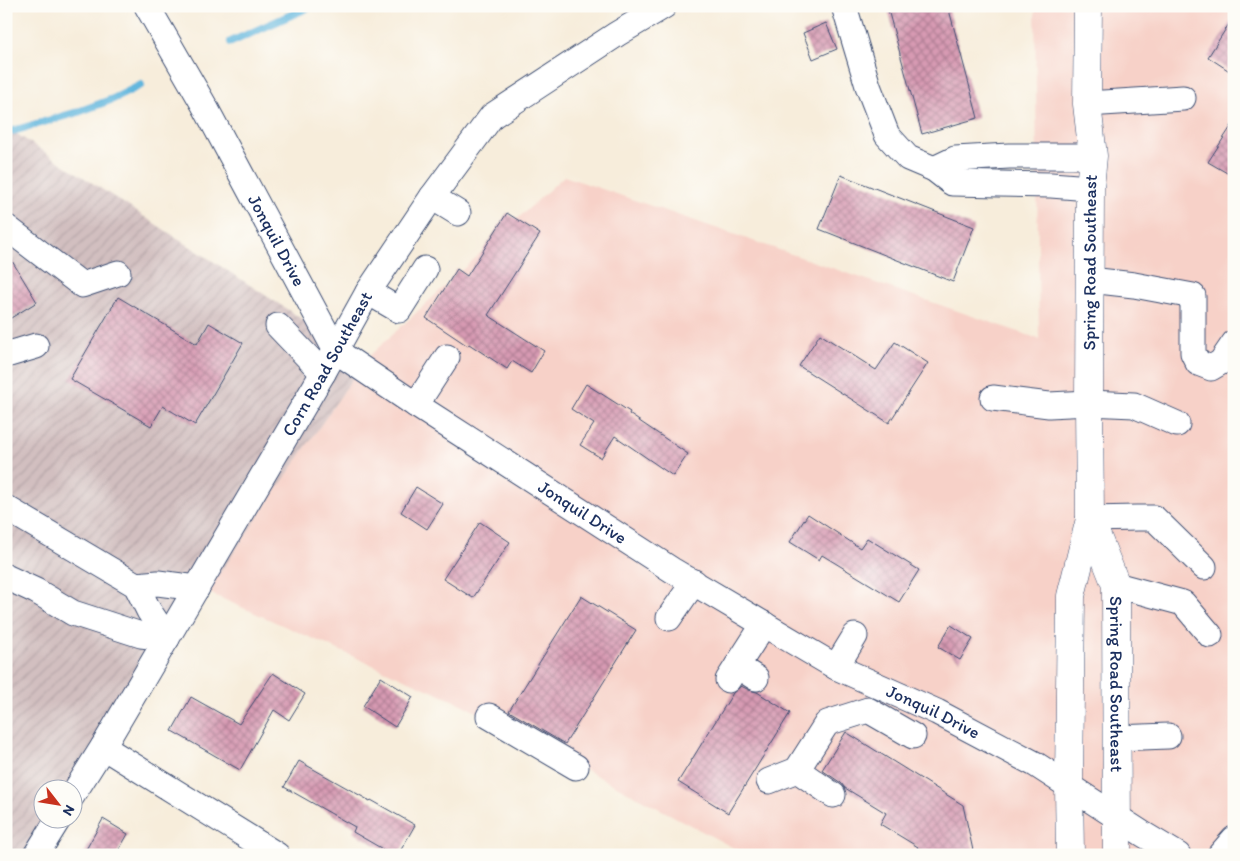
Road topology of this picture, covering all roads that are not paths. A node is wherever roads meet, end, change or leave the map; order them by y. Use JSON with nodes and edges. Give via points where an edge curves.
{"nodes":[{"id":1,"x":147,"y":6,"type":"edge"},
{"id":2,"x":664,"y":6,"type":"edge"},
{"id":3,"x":844,"y":6,"type":"edge"},
{"id":4,"x":1088,"y":6,"type":"edge"},
{"id":5,"x":1183,"y":98,"type":"dead end"},
{"id":6,"x":1087,"y":104,"type":"junction"},
{"id":7,"x":1093,"y":156,"type":"junction"},
{"id":8,"x":934,"y":169,"type":"junction"},
{"id":9,"x":1090,"y":188,"type":"junction"},
{"id":10,"x":432,"y":197,"type":"junction"},
{"id":11,"x":458,"y":213,"type":"dead end"},
{"id":12,"x":6,"y":227,"type":"edge"},
{"id":13,"x":425,"y":269,"type":"dead end"},
{"id":14,"x":118,"y":273,"type":"dead end"},
{"id":15,"x":1090,"y":280,"type":"junction"},
{"id":16,"x":368,"y":292,"type":"junction"},
{"id":17,"x":278,"y":326,"type":"dead end"},
{"id":18,"x":1234,"y":343,"type":"edge"},
{"id":19,"x":36,"y":346,"type":"dead end"},
{"id":20,"x":336,"y":351,"type":"junction"},
{"id":21,"x":6,"y":356,"type":"edge"},
{"id":22,"x":447,"y":357,"type":"dead end"},
{"id":23,"x":323,"y":374,"type":"junction"},
{"id":24,"x":994,"y":398,"type":"dead end"},
{"id":25,"x":1102,"y":404,"type":"junction"},
{"id":26,"x":416,"y":405,"type":"junction"},
{"id":27,"x":1177,"y":424,"type":"dead end"},
{"id":28,"x":6,"y":508,"type":"edge"},
{"id":29,"x":1090,"y":519,"type":"junction"},
{"id":30,"x":1204,"y":568,"type":"dead end"},
{"id":31,"x":6,"y":577,"type":"edge"},
{"id":32,"x":694,"y":582,"type":"junction"},
{"id":33,"x":136,"y":585,"type":"junction"},
{"id":34,"x":1116,"y":586,"type":"junction"},
{"id":35,"x":197,"y":588,"type":"junction"},
{"id":36,"x":670,"y":618,"type":"dead end"},
{"id":37,"x":764,"y":624,"type":"junction"},
{"id":38,"x":1210,"y":635,"type":"dead end"},
{"id":39,"x":855,"y":636,"type":"dead end"},
{"id":40,"x":167,"y":638,"type":"junction"},
{"id":41,"x":836,"y":667,"type":"junction"},
{"id":42,"x":740,"y":675,"type":"dead end"},
{"id":43,"x":893,"y":693,"type":"junction"},
{"id":44,"x":489,"y":716,"type":"dead end"},
{"id":45,"x":882,"y":717,"type":"junction"},
{"id":46,"x":913,"y":736,"type":"dead end"},
{"id":47,"x":1168,"y":736,"type":"dead end"},
{"id":48,"x":1117,"y":738,"type":"junction"},
{"id":49,"x":103,"y":747,"type":"junction"},
{"id":50,"x":576,"y":767,"type":"dead end"},
{"id":51,"x":797,"y":770,"type":"junction"},
{"id":52,"x":82,"y":780,"type":"edge"},
{"id":53,"x":769,"y":781,"type":"dead end"},
{"id":54,"x":1069,"y":786,"type":"junction"},
{"id":55,"x":833,"y":795,"type":"dead end"},
{"id":56,"x":1117,"y":818,"type":"junction"},
{"id":57,"x":53,"y":828,"type":"edge"},
{"id":58,"x":1234,"y":839,"type":"edge"},
{"id":59,"x":36,"y":855,"type":"edge"},
{"id":60,"x":277,"y":855,"type":"edge"},
{"id":61,"x":1070,"y":855,"type":"edge"},
{"id":62,"x":1117,"y":855,"type":"edge"},
{"id":63,"x":1178,"y":855,"type":"edge"},
{"id":64,"x":1220,"y":855,"type":"edge"}],
"edges":[{"from":1,"to":20,"type":"street","name":"Jonquil Drive"},
{"from":2,"to":10,"type":"street","name":"Corn Road Southeast","via":[[492,116]]},
{"from":3,"to":8,"type":"street","via":[[887,136],[908,158]]},
{"from":4,"to":6,"type":"main road","name":"Spring Road Southeast"},
{"from":5,"to":6,"type":"street"},
{"from":6,"to":7,"type":"main road","name":"Spring Road Southeast"},
{"from":7,"to":8,"type":"street","via":[[955,159]]},
{"from":7,"to":9,"type":"main road","name":"Spring Road Southeast"},
{"from":8,"to":9,"type":"street","via":[[952,182]]},
{"from":9,"to":15,"type":"main road","name":"Spring Road Southeast"},
{"from":10,"to":11,"type":"street"},
{"from":10,"to":16,"type":"street","name":"Corn Road Southeast"},
{"from":12,"to":14,"type":"street","via":[[82,286]]},
{"from":13,"to":16,"type":"street","via":[[401,318]]},
{"from":15,"to":18,"type":"street","via":[[1193,296],[1193,352],[1198,363],[1211,368],[1221,362]]},
{"from":15,"to":25,"type":"main road","name":"Spring Road Southeast"},
{"from":16,"to":20,"type":"street","name":"Corn Road Southeast"},
{"from":17,"to":23,"type":"street"},
{"from":19,"to":21,"type":"street"},
{"from":20,"to":23,"type":"street","name":"Corn Road Southeast"},
{"from":20,"to":26,"type":"street","name":"Jonquil Drive"},
{"from":22,"to":26,"type":"street"},
{"from":23,"to":35,"type":"street","name":"Corn Road Southeast"},
{"from":24,"to":25,"type":"street","via":[[1049,405]]},
{"from":25,"to":27,"type":"street","via":[[1134,405]]},
{"from":25,"to":29,"type":"main road","name":"Spring Road Southeast"},
{"from":26,"to":32,"type":"street","name":"Jonquil Drive"},
{"from":28,"to":33,"type":"street"},
{"from":29,"to":30,"type":"street","via":[[1154,518]]},
{"from":29,"to":34,"type":"main road","name":"Spring Road Southeast"},
{"from":29,"to":54,"type":"main road","name":"Spring Road Southeast","via":[[1071,596]]},
{"from":31,"to":40,"type":"street","via":[[73,613],[142,635]]},
{"from":32,"to":36,"type":"street"},
{"from":32,"to":37,"type":"street","name":"Jonquil Drive"},
{"from":33,"to":35,"type":"street","via":[[158,583]]},
{"from":33,"to":40,"type":"street"},
{"from":34,"to":38,"type":"street","via":[[1183,603]]},
{"from":34,"to":48,"type":"main road","name":"Spring Road Southeast"},
{"from":35,"to":40,"type":"street","name":"Corn Road Southeast"},
{"from":37,"to":41,"type":"street","name":"Jonquil Drive"},
{"from":37,"to":42,"type":"street"},
{"from":39,"to":41,"type":"street"},
{"from":40,"to":49,"type":"street","name":"Corn Road Southeast"},
{"from":41,"to":43,"type":"street","name":"Jonquil Drive"},
{"from":43,"to":45,"type":"street"},
{"from":43,"to":54,"type":"street","name":"Jonquil Drive","via":[[962,724]]},
{"from":44,"to":50,"type":"street"},
{"from":45,"to":46,"type":"street"},
{"from":45,"to":51,"type":"street","via":[[868,710],[827,723]]},
{"from":47,"to":48,"type":"street"},
{"from":48,"to":56,"type":"main road","name":"Spring Road Southeast"},
{"from":49,"to":52,"type":"street","name":"Corn Road Southeast"},
{"from":49,"to":60,"type":"street"},
{"from":51,"to":53,"type":"street"},
{"from":51,"to":55,"type":"street"},
{"from":54,"to":56,"type":"street","name":"Jonquil Drive"},
{"from":54,"to":61,"type":"main road","name":"Spring Road Southeast"},
{"from":56,"to":62,"type":"main road","name":"Spring Road Southeast"},
{"from":56,"to":63,"type":"street","name":"Jonquil Drive"},
{"from":57,"to":59,"type":"street"},
{"from":58,"to":64,"type":"street"}]}
